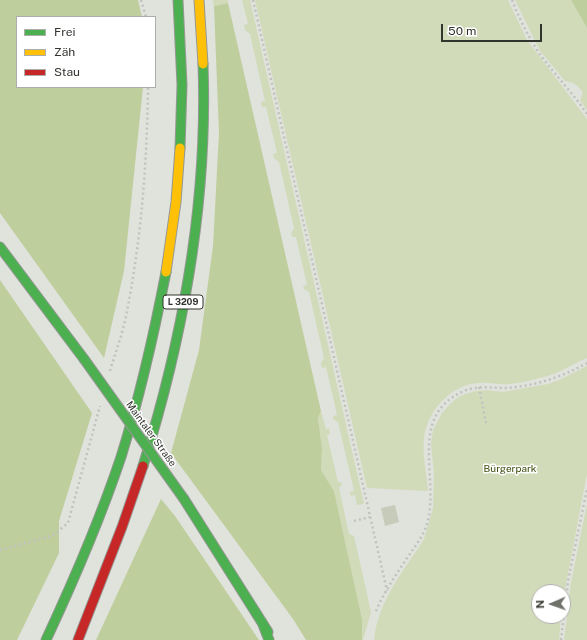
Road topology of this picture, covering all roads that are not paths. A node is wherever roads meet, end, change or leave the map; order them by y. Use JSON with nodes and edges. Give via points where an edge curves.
{"nodes":[{"id":1,"x":178,"y":0,"type":"edge"},
{"id":2,"x":199,"y":0,"type":"edge"},
{"id":3,"x":170,"y":39,"type":"dead end"},
{"id":4,"x":182,"y":126,"type":"junction"},
{"id":5,"x":0,"y":247,"type":"edge"},
{"id":6,"x":96,"y":591,"type":"junction"},
{"id":7,"x":262,"y":622,"type":"junction"},
{"id":8,"x":46,"y":640,"type":"edge"},
{"id":9,"x":69,"y":640,"type":"edge"},
{"id":10,"x":78,"y":640,"type":"edge"},
{"id":11,"x":269,"y":640,"type":"edge"},
{"id":12,"x":274,"y":640,"type":"edge"}],
"edges":[{"from":1,"to":4,"type":"main road","number":"L 3209"},
{"from":2,"to":6,"type":"main road","number":"L 3209","via":[[204,78],[202,130],[198,190],[186,289],[175,346],[147,453],[129,509]]},
{"from":3,"to":4,"type":"main road"},
{"from":4,"to":8,"type":"main road","number":"L 3209","via":[[170,260],[146,373],[116,473],[96,527],[68,596]]},
{"from":5,"to":7,"type":"main road","name":"Maintaler Straße","bridge":true,"via":[[184,499]]},
{"from":6,"to":9,"type":"main road","number":"L 3209"},
{"from":6,"to":10,"type":"main road"},
{"from":7,"to":11,"type":"main road"},
{"from":7,"to":12,"type":"main road","name":"Maintaler Straße"}]}
